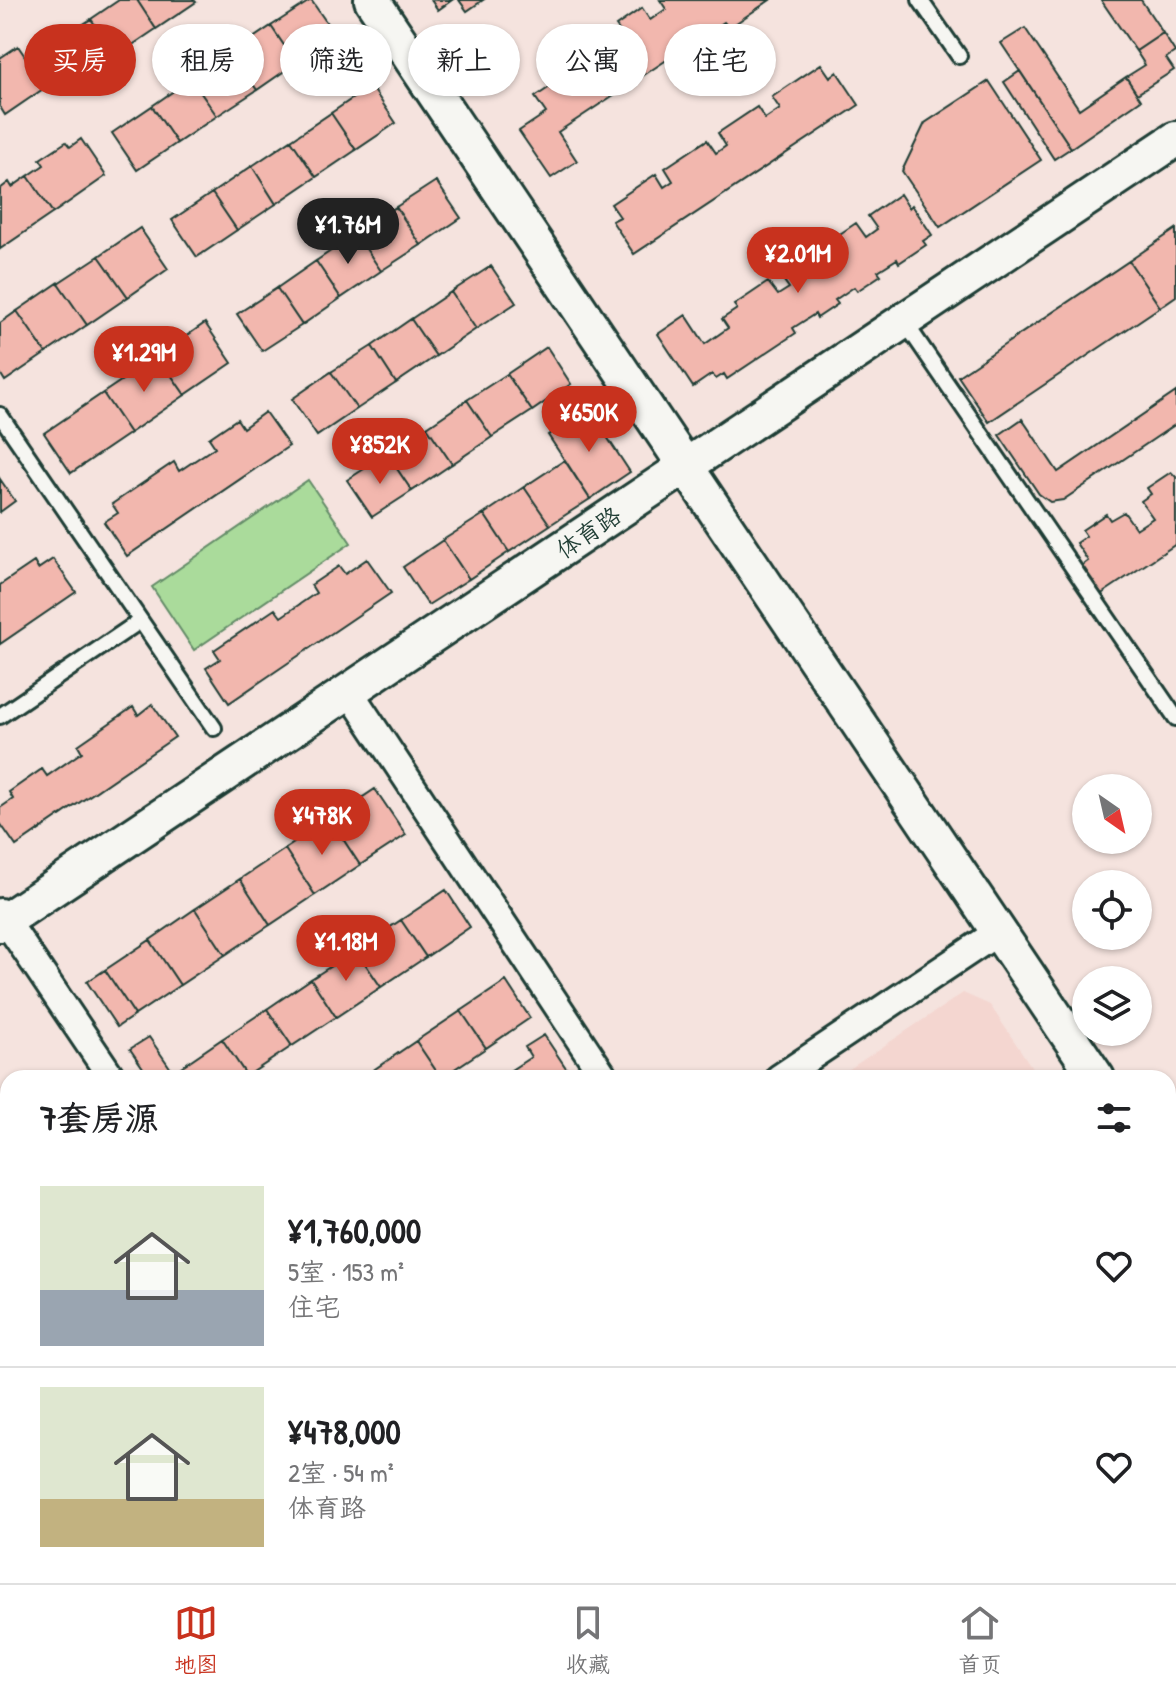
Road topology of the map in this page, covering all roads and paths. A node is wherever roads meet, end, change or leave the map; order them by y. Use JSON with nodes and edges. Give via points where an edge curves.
{"nodes":[{"id":1,"x":372,"y":0,"type":"edge"},
{"id":2,"x":920,"y":0,"type":"edge"},
{"id":3,"x":959,"y":56,"type":"dead end"},
{"id":4,"x":1176,"y":139,"type":"edge"},
{"id":5,"x":904,"y":321,"type":"junction"},
{"id":6,"x":0,"y":415,"type":"edge"},
{"id":7,"x":686,"y":466,"type":"junction"},
{"id":8,"x":140,"y":621,"type":"junction"},
{"id":9,"x":349,"y":691,"type":"junction"},
{"id":10,"x":0,"y":716,"type":"edge"},
{"id":11,"x":1176,"y":718,"type":"edge"},
{"id":12,"x":214,"y":728,"type":"dead end"},
{"id":13,"x":2,"y":919,"type":"edge"},
{"id":14,"x":998,"y":932,"type":"junction"},
{"id":15,"x":106,"y":1070,"type":"edge"},
{"id":16,"x":600,"y":1070,"type":"edge"},
{"id":17,"x":791,"y":1070,"type":"edge"},
{"id":18,"x":1092,"y":1070,"type":"edge"}],
"edges":[{"from":1,"to":7,"type":"street"},
{"from":2,"to":3,"type":"lane"},
{"from":4,"to":5,"type":"street","name":"体育路"},
{"from":5,"to":7,"type":"street","name":"体育路"},
{"from":5,"to":11,"type":"lane"},
{"from":6,"to":8,"type":"lane"},
{"from":7,"to":9,"type":"street","name":"体育路"},
{"from":7,"to":14,"type":"street"},
{"from":8,"to":10,"type":"lane"},
{"from":8,"to":12,"type":"lane"},
{"from":9,"to":13,"type":"street","name":"体育路"},
{"from":9,"to":16,"type":"street"},
{"from":13,"to":15,"type":"street"},
{"from":14,"to":17,"type":"street"},
{"from":14,"to":18,"type":"street"}]}
